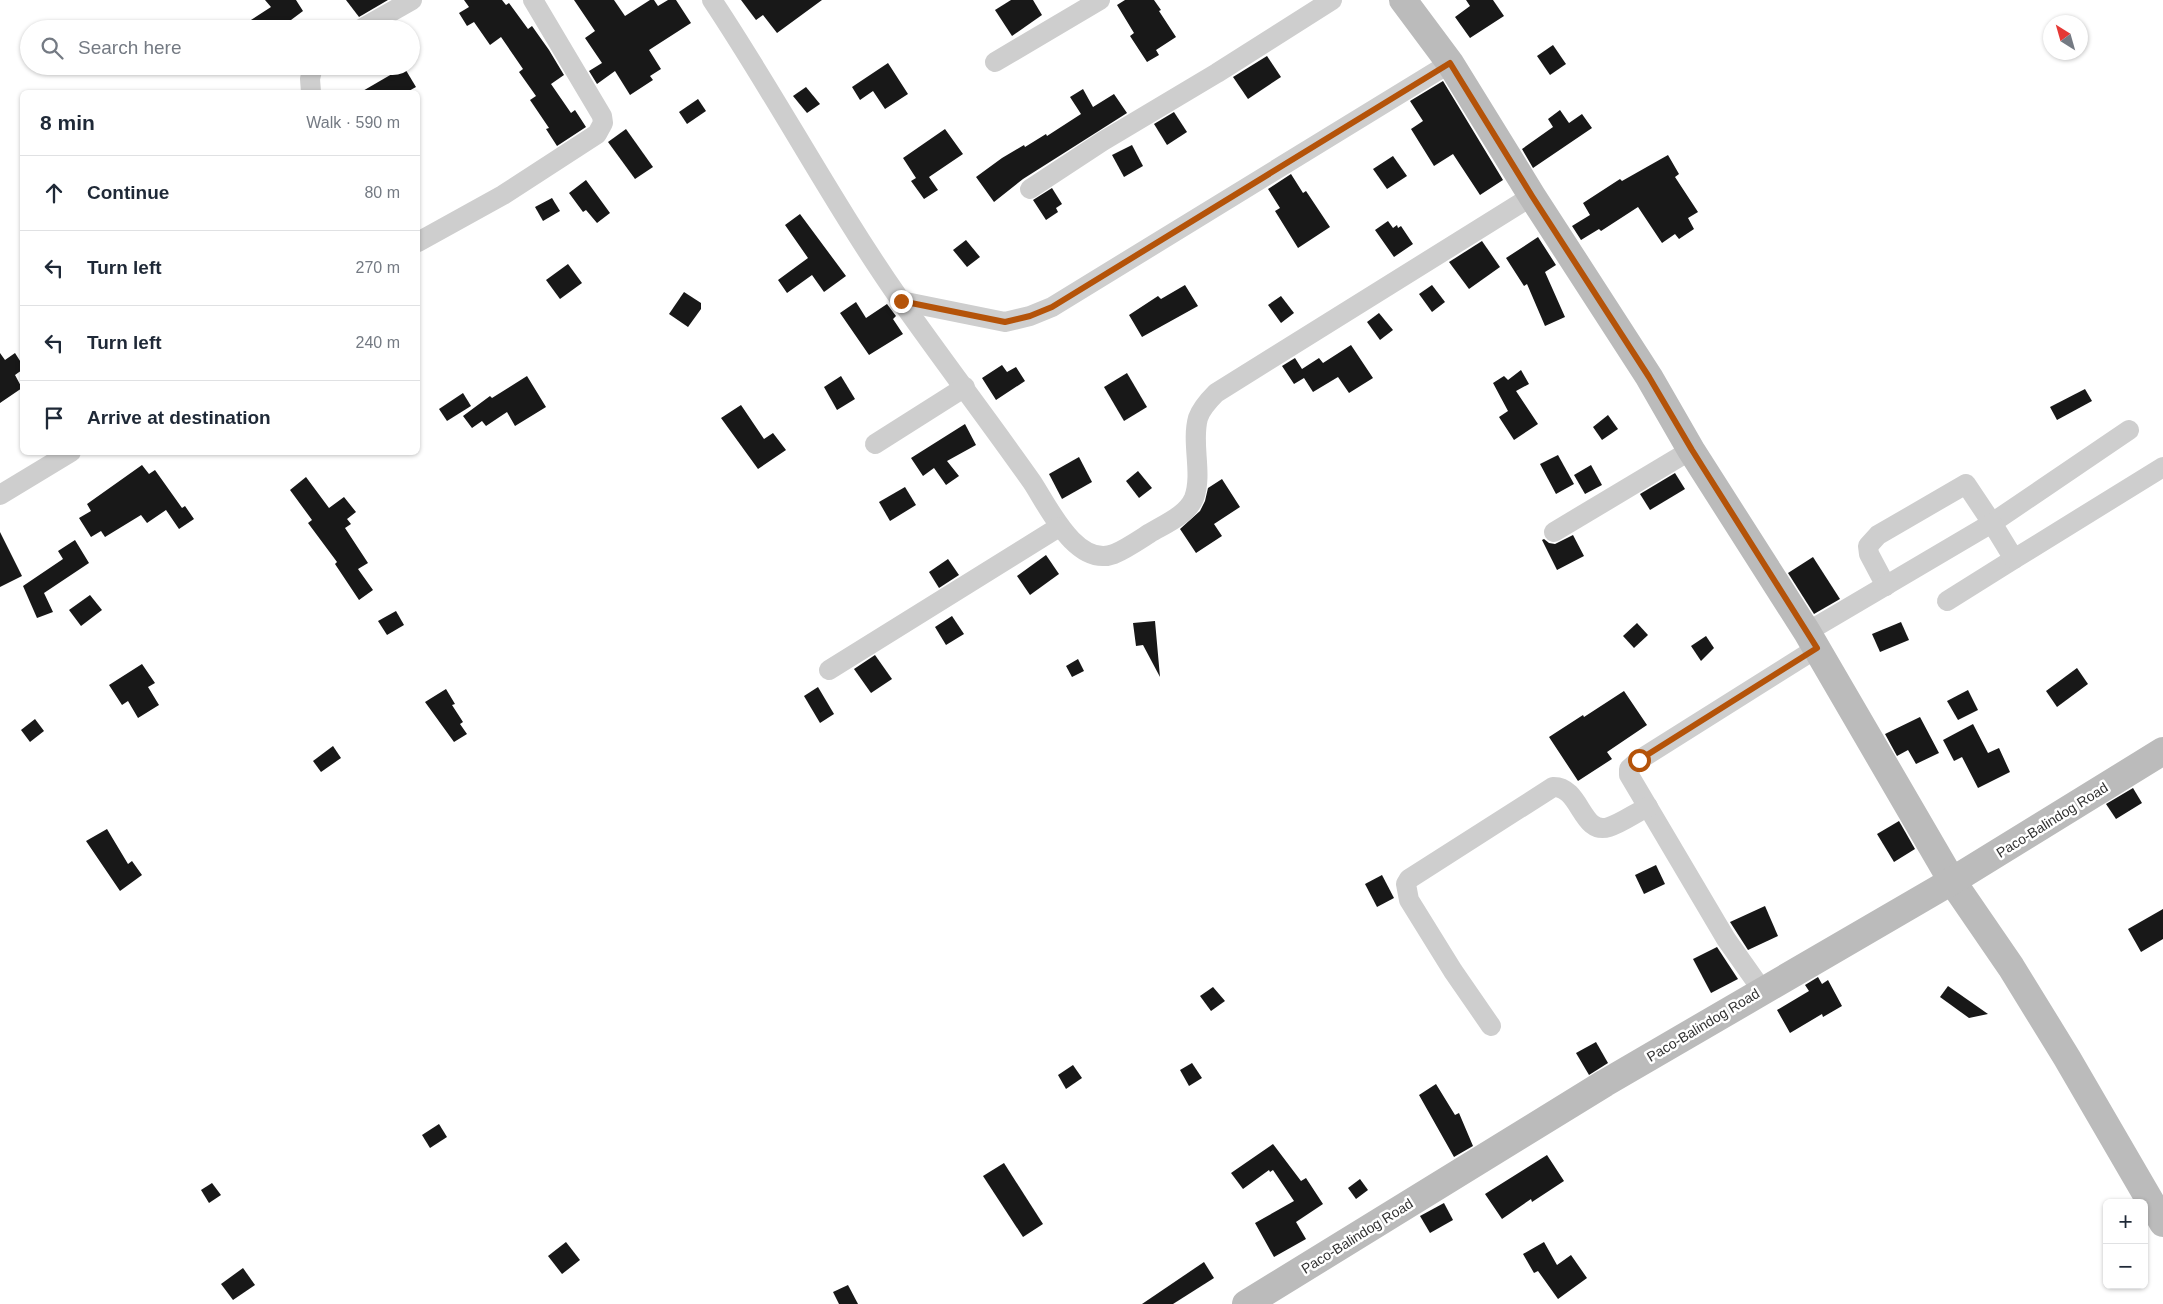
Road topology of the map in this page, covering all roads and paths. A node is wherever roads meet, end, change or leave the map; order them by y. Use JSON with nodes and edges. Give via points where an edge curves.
{"nodes":[{"id":1,"x":412,"y":0,"type":"edge"},
{"id":2,"x":533,"y":0,"type":"edge"},
{"id":3,"x":712,"y":0,"type":"edge"},
{"id":4,"x":1100,"y":0,"type":"edge"},
{"id":5,"x":1332,"y":0,"type":"edge"},
{"id":6,"x":1403,"y":0,"type":"edge"},
{"id":7,"x":377,"y":20,"type":"edge"},
{"id":8,"x":995,"y":62,"type":"dead end"},
{"id":9,"x":1450,"y":63,"type":"junction"},
{"id":10,"x":311,"y":75,"type":"edge"},
{"id":11,"x":311,"y":90,"type":"edge"},
{"id":12,"x":1030,"y":189,"type":"dead end"},
{"id":13,"x":1532,"y":196,"type":"junction"},
{"id":14,"x":420,"y":241,"type":"edge"},
{"id":15,"x":901,"y":301,"type":"junction"},
{"id":16,"x":964,"y":387,"type":"junction"},
{"id":17,"x":2129,"y":430,"type":"dead end"},
{"id":18,"x":875,"y":444,"type":"dead end"},
{"id":19,"x":1692,"y":450,"type":"junction"},
{"id":20,"x":66,"y":455,"type":"edge"},
{"id":21,"x":2163,"y":468,"type":"edge"},
{"id":22,"x":0,"y":494,"type":"edge"},
{"id":23,"x":1992,"y":523,"type":"junction"},
{"id":24,"x":1059,"y":527,"type":"junction"},
{"id":25,"x":1554,"y":532,"type":"dead end"},
{"id":26,"x":2014,"y":559,"type":"junction"},
{"id":27,"x":1886,"y":586,"type":"junction"},
{"id":28,"x":1947,"y":601,"type":"dead end"},
{"id":29,"x":1812,"y":640,"type":"junction"},
{"id":30,"x":829,"y":670,"type":"dead end"},
{"id":31,"x":2163,"y":751,"type":"edge"},
{"id":32,"x":1648,"y":807,"type":"junction"},
{"id":33,"x":1952,"y":881,"type":"junction"},
{"id":34,"x":1762,"y":990,"type":"junction"},
{"id":35,"x":1492,"y":1026,"type":"dead end"},
{"id":36,"x":2163,"y":1223,"type":"edge"},
{"id":37,"x":1246,"y":1304,"type":"edge"}],
"edges":[{"from":1,"to":7,"type":"street"},
{"from":2,"to":14,"type":"street","via":[[602,116],[602,128],[598,134],[503,195]]},
{"from":3,"to":15,"type":"street"},
{"from":4,"to":8,"type":"street"},
{"from":5,"to":12,"type":"street"},
{"from":6,"to":9,"type":"street"},
{"from":9,"to":13,"type":"street"},
{"from":9,"to":15,"type":"street","via":[[1038,313],[1005,322]]},
{"from":10,"to":11,"type":"street"},
{"from":13,"to":19,"type":"street","via":[[1649,377]]},
{"from":13,"to":24,"type":"street","via":[[1216,393],[1198,417],[1194,497],[1176,518],[1109,555],[1081,549]]},
{"from":15,"to":16,"type":"street"},
{"from":16,"to":18,"type":"street"},
{"from":16,"to":24,"type":"street","via":[[1049,507]]},
{"from":17,"to":23,"type":"street"},
{"from":19,"to":25,"type":"street"},
{"from":19,"to":29,"type":"street"},
{"from":20,"to":22,"type":"street"},
{"from":21,"to":26,"type":"street"},
{"from":23,"to":26,"type":"street"},
{"from":23,"to":27,"type":"street"},
{"from":23,"to":27,"type":"street","via":[[1966,484],[1878,535],[1868,546],[1869,554]]},
{"from":24,"to":30,"type":"street"},
{"from":26,"to":28,"type":"street"},
{"from":27,"to":29,"type":"street"},
{"from":29,"to":32,"type":"street","via":[[1631,765],[1629,775]]},
{"from":29,"to":33,"type":"street"},
{"from":31,"to":33,"type":"street","name":"Paco-Balindog Road"},
{"from":32,"to":34,"type":"street","via":[[1726,939]]},
{"from":32,"to":35,"type":"street","via":[[1609,827],[1600,828],[1588,820],[1570,793],[1561,787],[1553,787],[1406,884],[1409,900],[1453,972]]},
{"from":33,"to":34,"type":"street","name":"Paco-Balindog Road"},
{"from":33,"to":36,"type":"street","via":[[2047,1025]]},
{"from":34,"to":37,"type":"street","name":"Paco-Balindog Road"}]}
